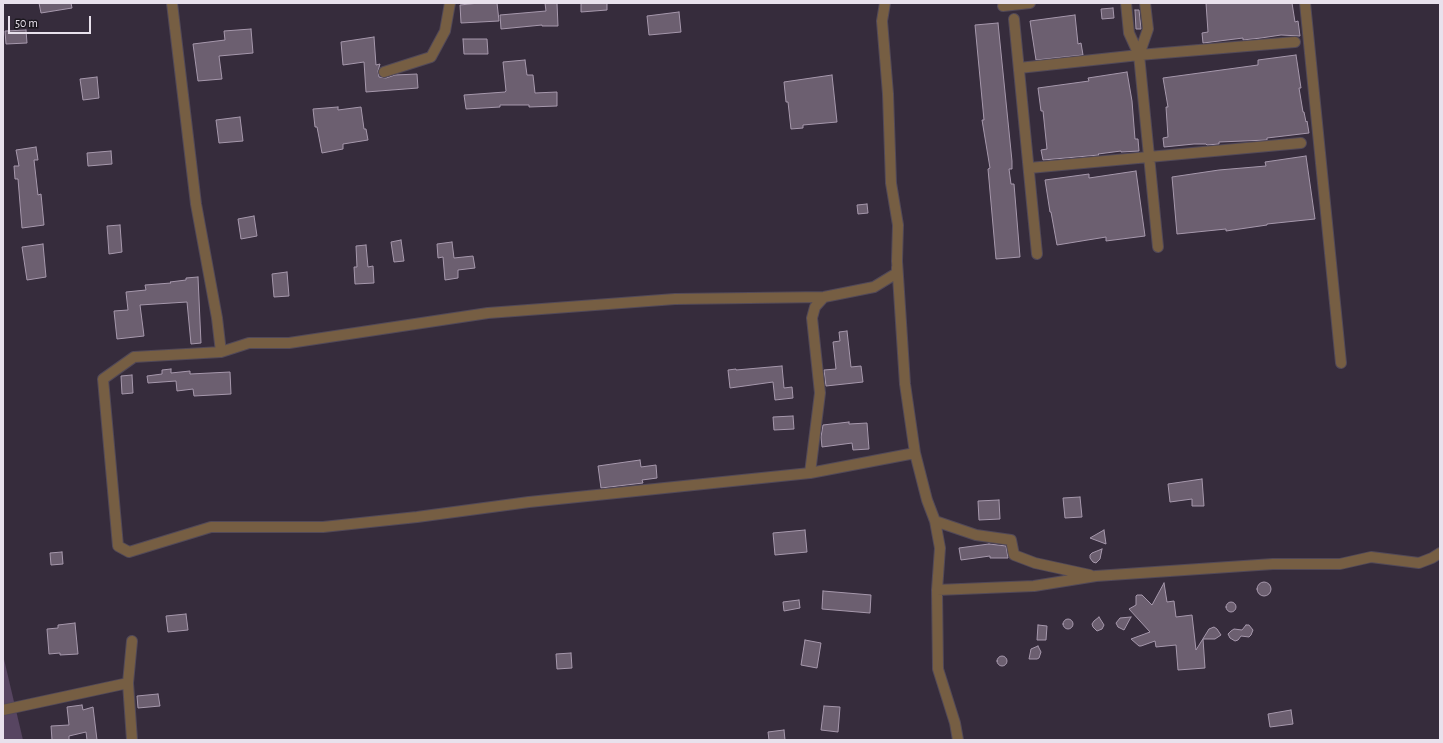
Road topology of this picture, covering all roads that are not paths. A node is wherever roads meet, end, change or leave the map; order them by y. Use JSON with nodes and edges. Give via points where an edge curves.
{"nodes":[{"id":1,"x":172,"y":3,"type":"edge"},
{"id":2,"x":450,"y":3,"type":"edge"},
{"id":3,"x":886,"y":3,"type":"edge"},
{"id":4,"x":1030,"y":3,"type":"edge"},
{"id":5,"x":1126,"y":3,"type":"edge"},
{"id":6,"x":1145,"y":3,"type":"edge"},
{"id":7,"x":1305,"y":3,"type":"edge"},
{"id":8,"x":1003,"y":6,"type":"dead end"},
{"id":9,"x":1014,"y":18,"type":"dead end"},
{"id":10,"x":1295,"y":42,"type":"dead end"},
{"id":11,"x":1139,"y":55,"type":"junction"},
{"id":12,"x":1019,"y":68,"type":"junction"},
{"id":13,"x":384,"y":72,"type":"dead end"},
{"id":14,"x":1301,"y":143,"type":"dead end"},
{"id":15,"x":1149,"y":157,"type":"junction"},
{"id":16,"x":1028,"y":168,"type":"junction"},
{"id":17,"x":1158,"y":247,"type":"dead end"},
{"id":18,"x":1037,"y":254,"type":"dead end"},
{"id":19,"x":897,"y":261,"type":"junction"},
{"id":20,"x":824,"y":297,"type":"junction"},
{"id":21,"x":221,"y":352,"type":"junction"},
{"id":22,"x":1341,"y":363,"type":"dead end"},
{"id":23,"x":915,"y":453,"type":"junction"},
{"id":24,"x":810,"y":473,"type":"junction"},
{"id":25,"x":936,"y":521,"type":"junction"},
{"id":26,"x":1440,"y":553,"type":"edge"},
{"id":27,"x":1096,"y":576,"type":"junction"},
{"id":28,"x":937,"y":590,"type":"junction"},
{"id":29,"x":132,"y":640,"type":"dead end"},
{"id":30,"x":128,"y":683,"type":"junction"},
{"id":31,"x":3,"y":710,"type":"edge"},
{"id":32,"x":132,"y":740,"type":"edge"},
{"id":33,"x":958,"y":740,"type":"edge"}],
"edges":[{"from":1,"to":21,"type":"street","via":[[196,204]]},
{"from":2,"to":13,"type":"street","via":[[445,31],[431,57]]},
{"from":3,"to":19,"type":"street","via":[[882,21],[888,94],[890,183],[898,225]]},
{"from":4,"to":8,"type":"street"},
{"from":5,"to":11,"type":"street","via":[[1129,33]]},
{"from":6,"to":11,"type":"street","via":[[1148,29]]},
{"from":7,"to":22,"type":"street"},
{"from":9,"to":12,"type":"street"},
{"from":10,"to":11,"type":"street"},
{"from":11,"to":12,"type":"street"},
{"from":11,"to":15,"type":"street"},
{"from":12,"to":16,"type":"street"},
{"from":14,"to":15,"type":"street"},
{"from":15,"to":16,"type":"street"},
{"from":15,"to":17,"type":"street"},
{"from":16,"to":18,"type":"street"},
{"from":19,"to":20,"type":"street","via":[[897,273],[874,287]]},
{"from":19,"to":23,"type":"street","via":[[905,384]]},
{"from":20,"to":21,"type":"street","via":[[675,299],[488,313],[289,343],[249,342]]},
{"from":20,"to":24,"type":"street","via":[[815,307],[812,318],[820,393]]},
{"from":21,"to":24,"type":"street","via":[[134,358],[103,379],[118,546],[129,552],[211,526],[323,527],[529,502]]},
{"from":23,"to":24,"type":"street"},
{"from":23,"to":25,"type":"street","via":[[927,500]]},
{"from":25,"to":27,"type":"street","via":[[976,535],[1011,540],[1014,555],[1035,563]]},
{"from":25,"to":28,"type":"street","via":[[940,548]]},
{"from":26,"to":27,"type":"street","via":[[1419,563],[1371,557],[1340,564],[1273,564]]},
{"from":27,"to":28,"type":"street","via":[[1034,586]]},
{"from":28,"to":33,"type":"street","via":[[938,669]]},
{"from":29,"to":30,"type":"street"},
{"from":30,"to":31,"type":"street"},
{"from":30,"to":32,"type":"street"}]}
